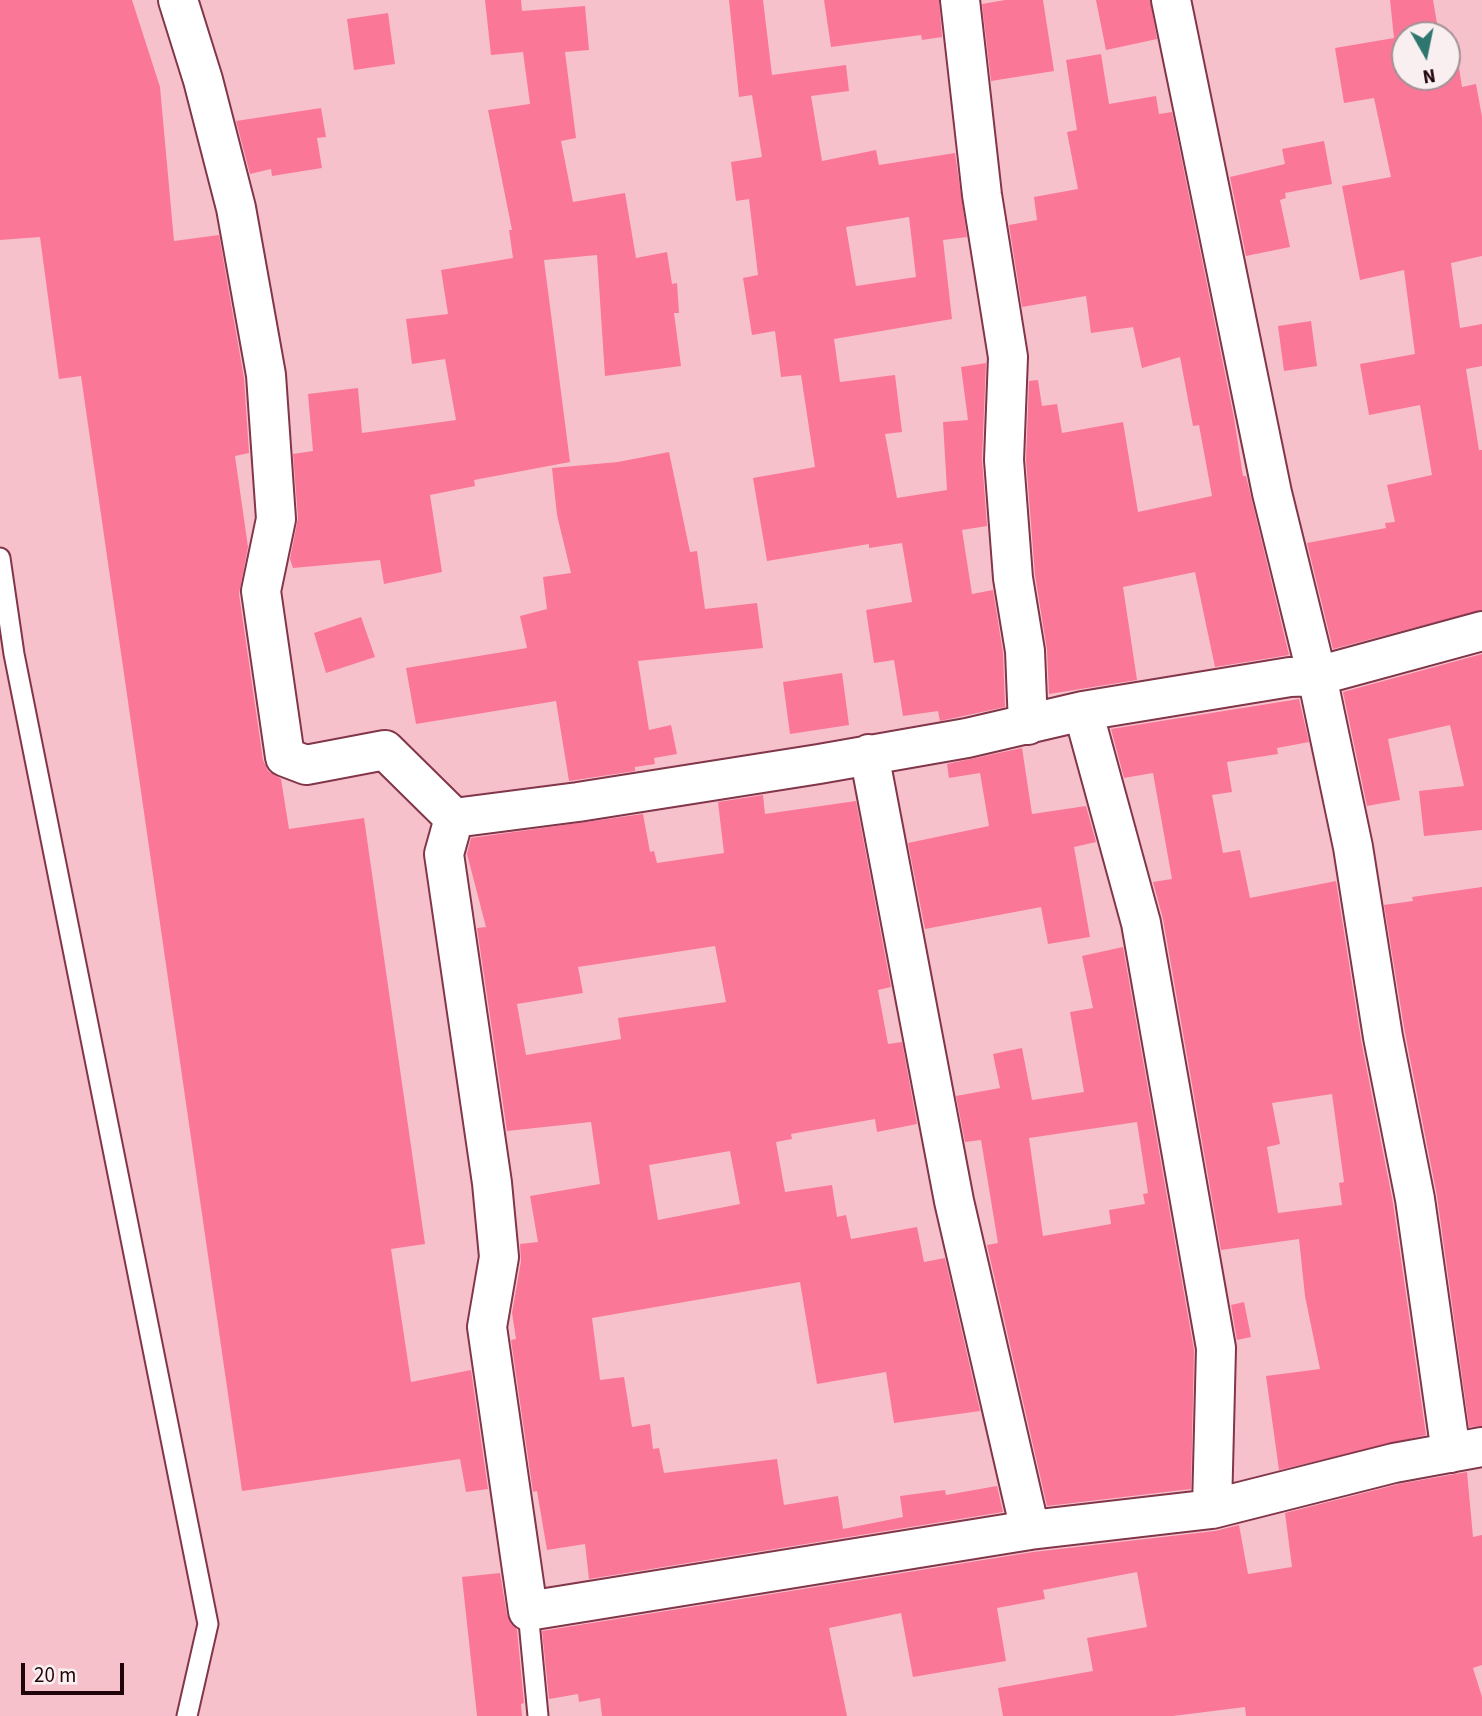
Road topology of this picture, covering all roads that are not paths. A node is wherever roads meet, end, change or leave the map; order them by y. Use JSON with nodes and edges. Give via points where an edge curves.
{"nodes":[{"id":1,"x":178,"y":0,"type":"edge"},
{"id":2,"x":960,"y":0,"type":"edge"},
{"id":3,"x":1171,"y":0,"type":"edge"},
{"id":4,"x":0,"y":558,"type":"edge"},
{"id":5,"x":1482,"y":631,"type":"edge"},
{"id":6,"x":1317,"y":676,"type":"junction"},
{"id":7,"x":1083,"y":711,"type":"junction"},
{"id":8,"x":1028,"y":725,"type":"junction"},
{"id":9,"x":869,"y":754,"type":"junction"},
{"id":10,"x":454,"y":818,"type":"junction"},
{"id":11,"x":1466,"y":1450,"type":"edge"},
{"id":12,"x":1212,"y":1509,"type":"junction"},
{"id":13,"x":1030,"y":1530,"type":"junction"},
{"id":14,"x":528,"y":1611,"type":"junction"},
{"id":15,"x":187,"y":1716,"type":"edge"},
{"id":16,"x":538,"y":1716,"type":"edge"}],
"edges":[{"from":1,"to":10,"type":"street","via":[[236,208],[266,375],[276,519],[261,591],[285,757],[306,765],[385,750]]},
{"from":2,"to":8,"type":"street","via":[[982,195],[1008,358],[1004,460],[1013,578],[1025,651]]},
{"from":3,"to":6,"type":"street","via":[[1272,493]]},
{"from":4,"to":15,"type":"lane","via":[[13,654],[208,1624]]},
{"from":5,"to":6,"type":"street"},
{"from":6,"to":7,"type":"street"},
{"from":6,"to":11,"type":"street","via":[[1353,847],[1382,1037]]},
{"from":7,"to":8,"type":"street"},
{"from":7,"to":12,"type":"street","via":[[1141,923],[1216,1349]]},
{"from":8,"to":9,"type":"street"},
{"from":9,"to":10,"type":"street"},
{"from":9,"to":13,"type":"street","via":[[954,1200]]},
{"from":10,"to":14,"type":"street","via":[[444,854],[499,1257],[487,1327]]},
{"from":11,"to":12,"type":"street","via":[[1394,1463]]},
{"from":12,"to":13,"type":"street"},
{"from":13,"to":14,"type":"street"},
{"from":14,"to":16,"type":"lane"}]}
